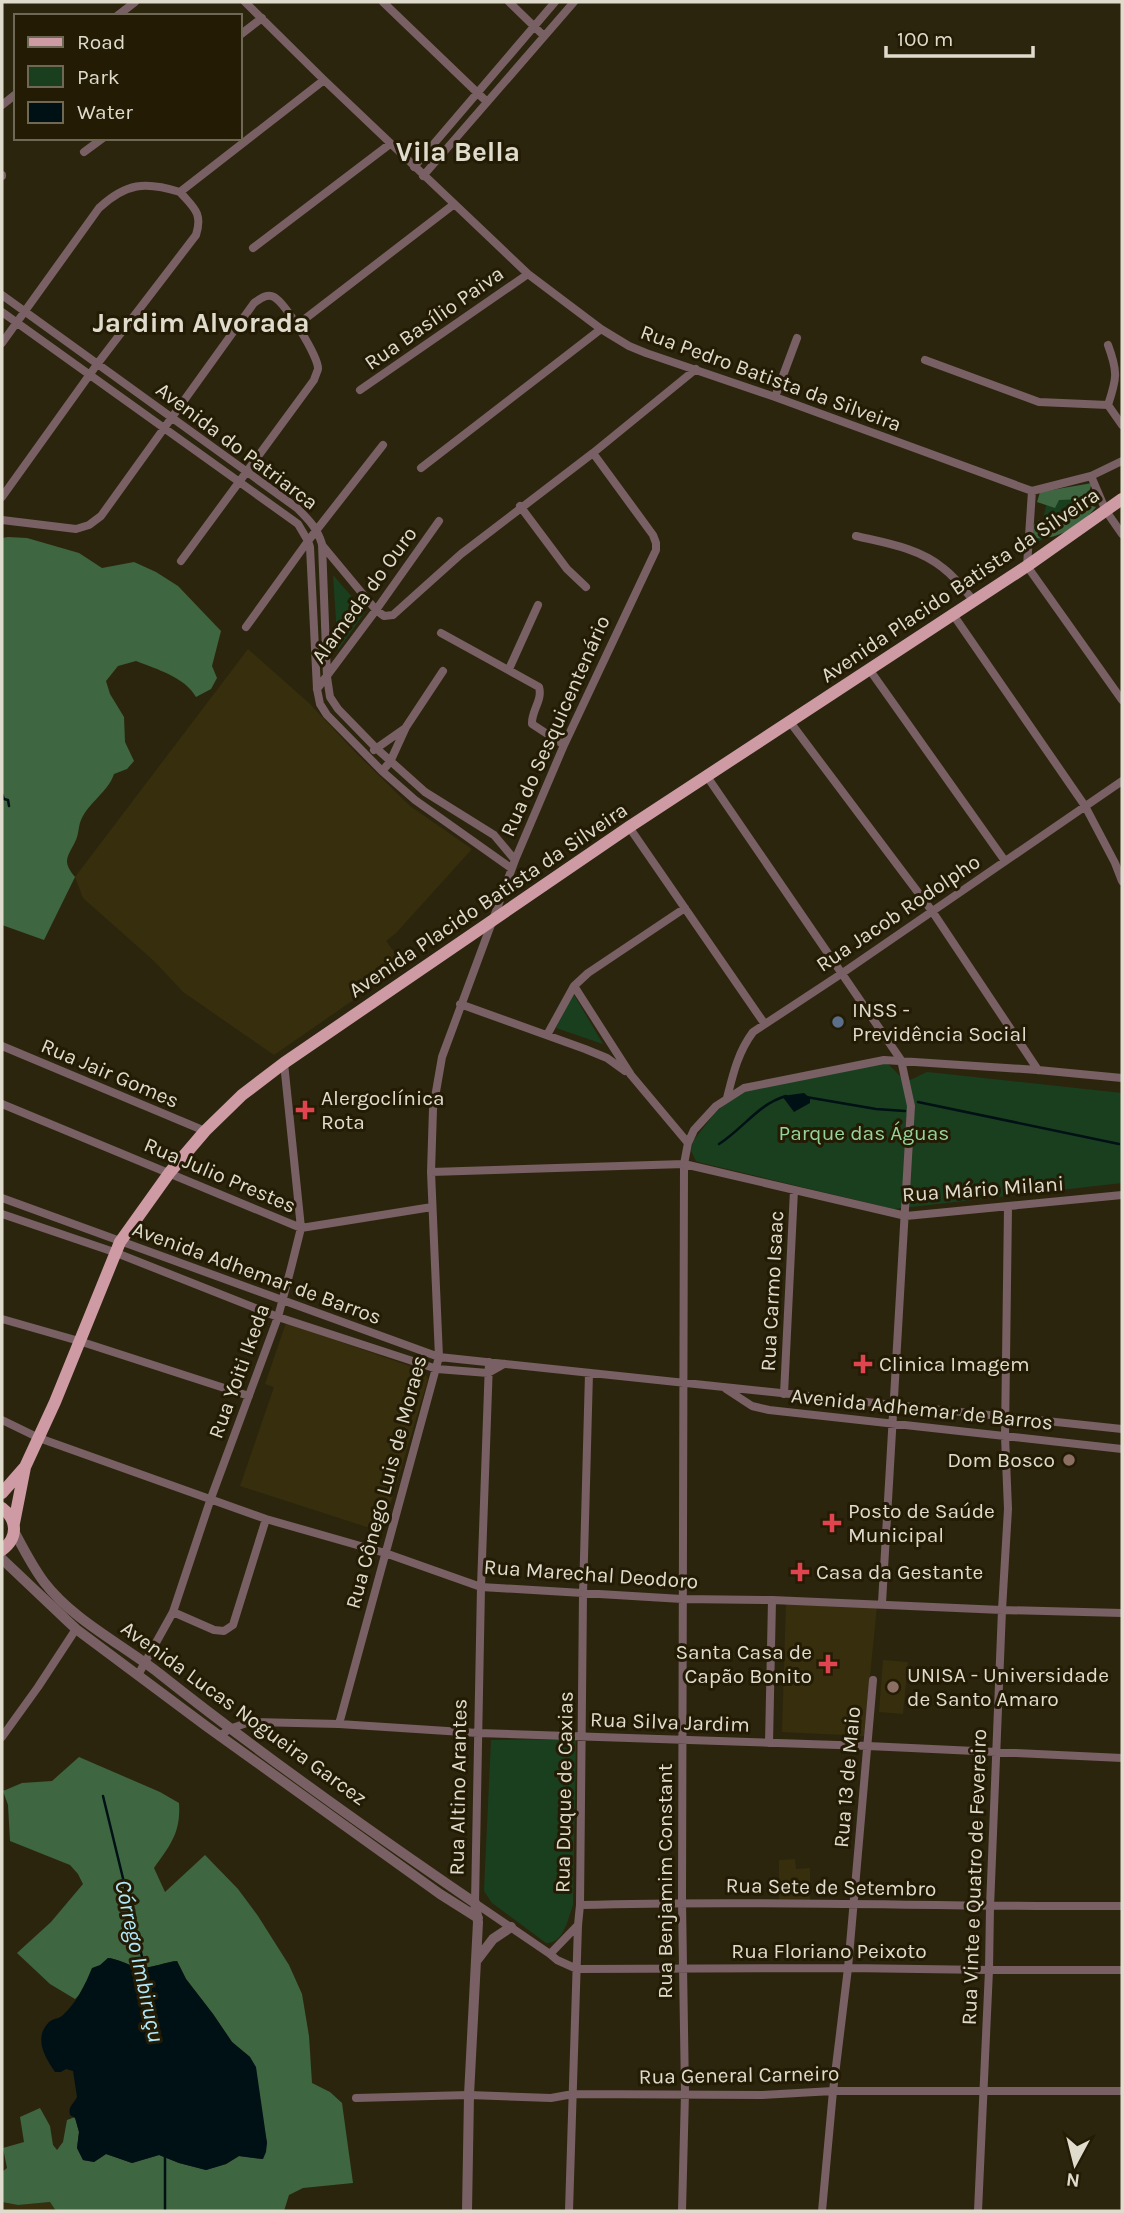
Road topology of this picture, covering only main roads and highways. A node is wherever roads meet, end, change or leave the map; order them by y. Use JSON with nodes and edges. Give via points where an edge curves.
{"nodes":[{"id":1,"x":1122,"y":499,"type":"edge"},
{"id":2,"x":24,"y":1468,"type":"junction"},
{"id":3,"x":2,"y":1493,"type":"edge"},
{"id":4,"x":2,"y":1508,"type":"edge"},
{"id":5,"x":14,"y":1527,"type":"junction"},
{"id":6,"x":2,"y":1550,"type":"edge"}],
"edges":[{"from":1,"to":2,"type":"main road","name":"Avenida Placido Batista da Silveira","via":[[629,827],[242,1095],[170,1172],[117,1247]]},
{"from":2,"to":3,"type":"main road","name":"Avenida Placido Batista da Silveira"},
{"from":2,"to":5,"type":"main road","name":"Avenida Placido Batista da Silveira"},
{"from":4,"to":5,"type":"main road"},
{"from":5,"to":6,"type":"main road","via":[[9,1545]]}]}
